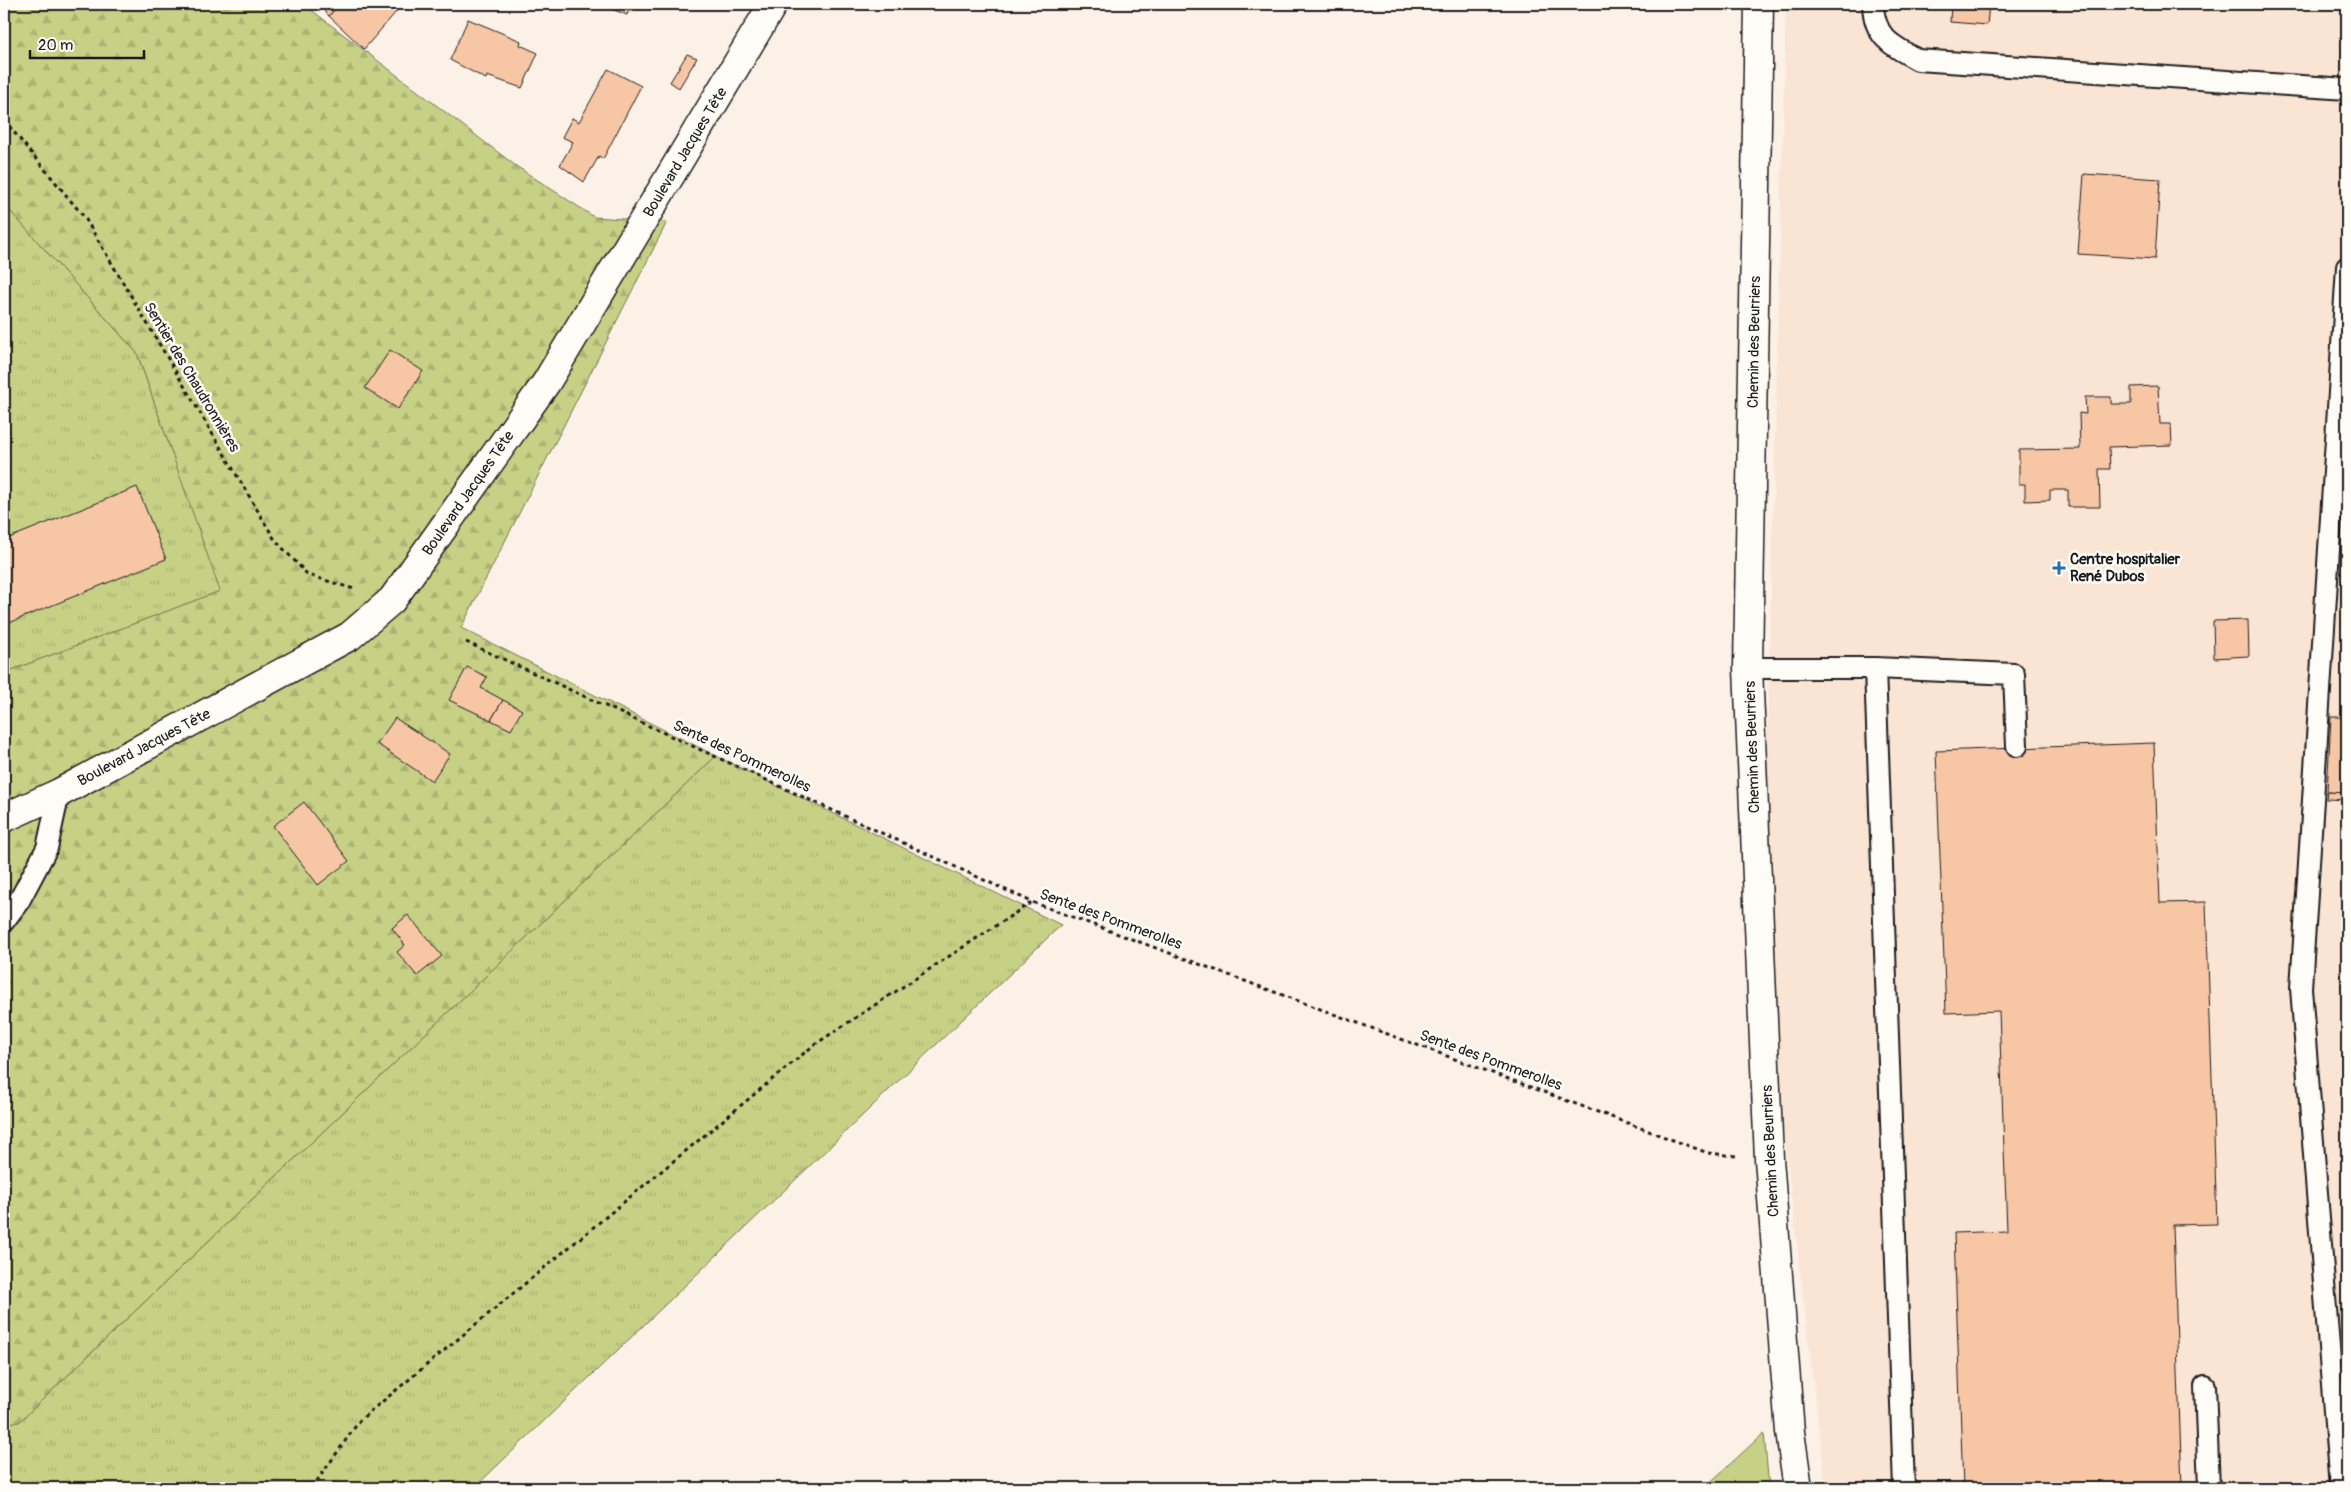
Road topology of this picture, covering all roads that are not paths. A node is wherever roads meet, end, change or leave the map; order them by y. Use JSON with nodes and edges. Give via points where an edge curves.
{"nodes":[{"id":1,"x":773,"y":4,"type":"edge"},
{"id":2,"x":1759,"y":4,"type":"edge"},
{"id":3,"x":1873,"y":4,"type":"edge"},
{"id":4,"x":2347,"y":89,"type":"edge"},
{"id":5,"x":2347,"y":267,"type":"edge"},
{"id":6,"x":1748,"y":668,"type":"junction"},
{"id":7,"x":1875,"y":668,"type":"junction"},
{"id":8,"x":2017,"y":746,"type":"dead end"},
{"id":9,"x":59,"y":793,"type":"junction"},
{"id":10,"x":4,"y":818,"type":"edge"},
{"id":11,"x":4,"y":921,"type":"edge"},
{"id":12,"x":2206,"y":1386,"type":"dead end"},
{"id":13,"x":2342,"y":1435,"type":"edge"},
{"id":14,"x":1798,"y":1488,"type":"edge"},
{"id":15,"x":1904,"y":1488,"type":"edge"},
{"id":16,"x":2209,"y":1488,"type":"edge"},
{"id":17,"x":2340,"y":1488,"type":"edge"}],
"edges":[{"from":1,"to":9,"type":"street","name":"Boulevard Jacques Tête","via":[[546,383],[392,600],[350,636]]},
{"from":2,"to":6,"type":"street","name":"Chemin des Beurriers"},
{"from":3,"to":4,"type":"lane","via":[[1874,22],[1890,44],[1918,60]]},
{"from":5,"to":13,"type":"lane","via":[[2301,988]]},
{"from":6,"to":7,"type":"lane"},
{"from":6,"to":14,"type":"street","name":"Chemin des Beurriers","via":[[1769,1159],[1790,1432]]},
{"from":7,"to":8,"type":"lane","via":[[2014,674]]},
{"from":7,"to":15,"type":"lane"},
{"from":9,"to":10,"type":"street","name":"Boulevard Jacques Tête"},
{"from":9,"to":11,"type":"lane","via":[[47,848],[19,901]]},
{"from":12,"to":16,"type":"lane"},
{"from":13,"to":17,"type":"lane"}]}
